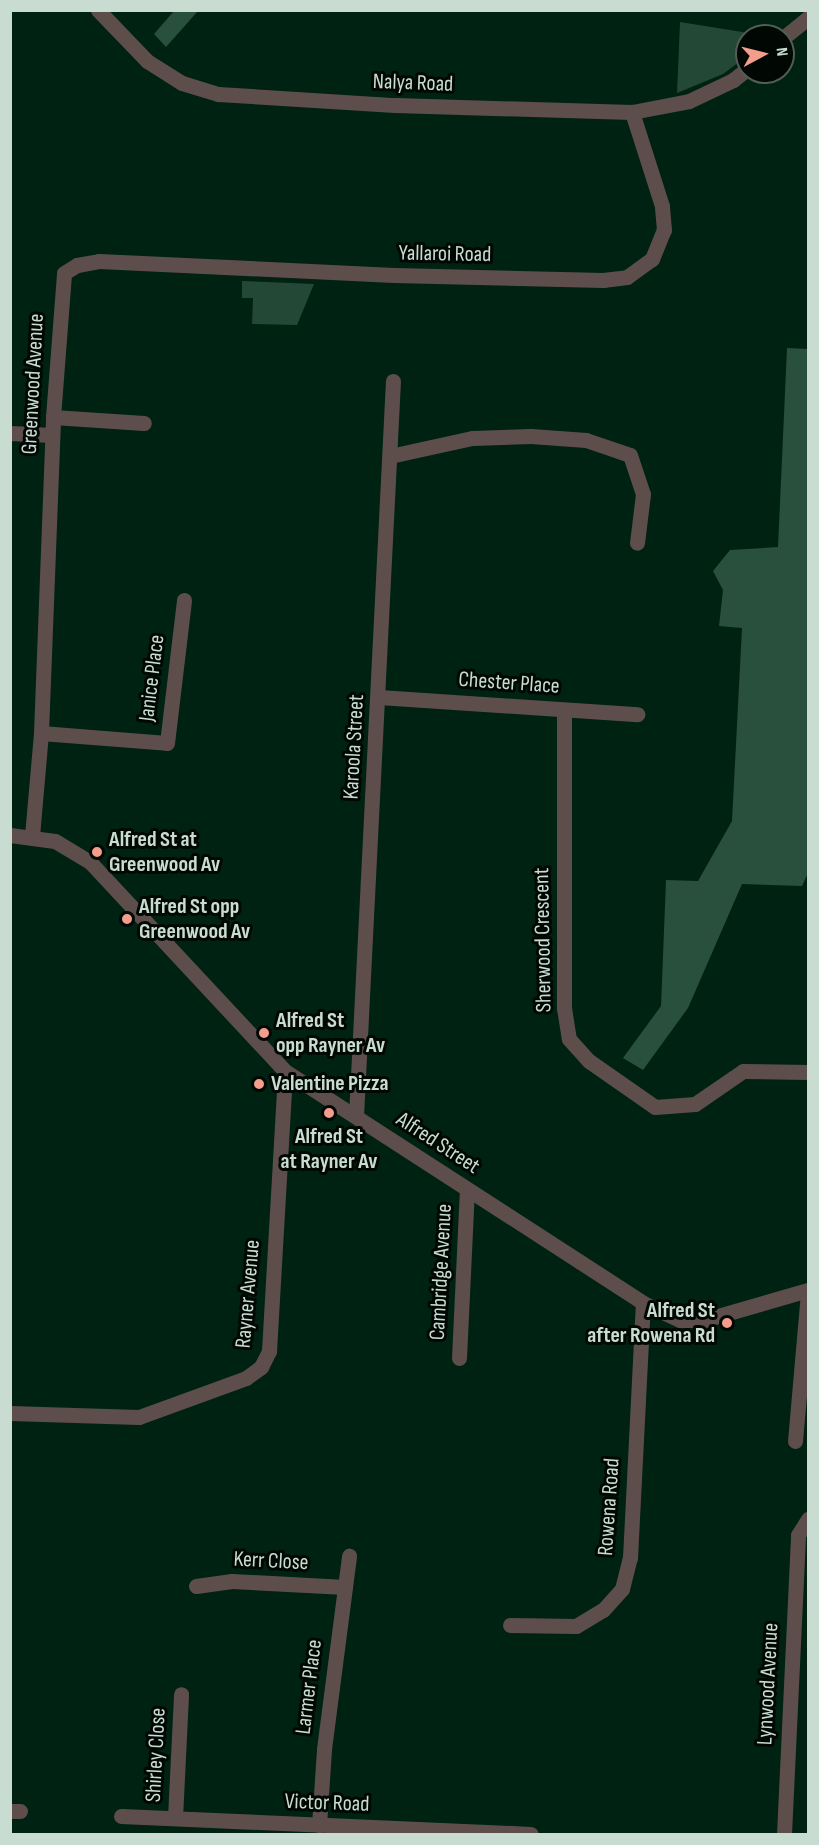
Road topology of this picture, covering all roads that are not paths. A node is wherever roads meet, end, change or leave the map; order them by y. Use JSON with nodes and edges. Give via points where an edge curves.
{"nodes":[{"id":1,"x":98,"y":10,"type":"edge"},
{"id":2,"x":735,"y":78,"type":"edge"},
{"id":3,"x":632,"y":112,"type":"junction"},
{"id":4,"x":77,"y":266,"type":"joint"},
{"id":5,"x":393,"y":381,"type":"dead end"},
{"id":6,"x":53,"y":417,"type":"junction"},
{"id":7,"x":144,"y":423,"type":"dead end"},
{"id":8,"x":10,"y":433,"type":"edge"},
{"id":9,"x":52,"y":435,"type":"junction"},
{"id":10,"x":390,"y":456,"type":"junction"},
{"id":11,"x":637,"y":543,"type":"dead end"},
{"id":12,"x":184,"y":600,"type":"dead end"},
{"id":13,"x":379,"y":697,"type":"junction"},
{"id":14,"x":564,"y":710,"type":"junction"},
{"id":15,"x":637,"y":714,"type":"dead end"},
{"id":16,"x":41,"y":733,"type":"junction"},
{"id":17,"x":10,"y":835,"type":"edge"},
{"id":18,"x":32,"y":836,"type":"junction"},
{"id":19,"x":285,"y":1071,"type":"junction"},
{"id":20,"x":808,"y":1072,"type":"edge"},
{"id":21,"x":356,"y":1116,"type":"junction"},
{"id":22,"x":467,"y":1189,"type":"junction"},
{"id":23,"x":808,"y":1292,"type":"edge"},
{"id":24,"x":643,"y":1303,"type":"junction"},
{"id":25,"x":459,"y":1358,"type":"dead end"},
{"id":26,"x":10,"y":1413,"type":"edge"},
{"id":27,"x":795,"y":1441,"type":"dead end"},
{"id":28,"x":808,"y":1519,"type":"edge"},
{"id":29,"x":349,"y":1556,"type":"dead end"},
{"id":30,"x":196,"y":1586,"type":"dead end"},
{"id":31,"x":345,"y":1587,"type":"junction"},
{"id":32,"x":510,"y":1625,"type":"dead end"},
{"id":33,"x":181,"y":1694,"type":"dead end"},
{"id":34,"x":120,"y":1816,"type":"dead end"},
{"id":35,"x":175,"y":1818,"type":"junction"},
{"id":36,"x":319,"y":1824,"type":"junction"},
{"id":37,"x":237,"y":1828,"type":"edge"},
{"id":38,"x":531,"y":1834,"type":"edge"},
{"id":39,"x":783,"y":1834,"type":"edge"}],
"edges":[{"from":1,"to":3,"type":"street","name":"Nalya Road","via":[[147,61],[182,83],[218,94],[395,105]]},
{"from":2,"to":3,"type":"street","name":"Nalya Road","via":[[689,101]]},
{"from":3,"to":4,"type":"street","name":"Yallaroi Road","via":[[662,206],[664,230],[652,259],[627,277],[603,280],[394,275],[99,261]]},
{"from":4,"to":6,"type":"street","name":"Greenwood Avenue","via":[[64,273],[60,289]]},
{"from":5,"to":10,"type":"street","name":"Karoola Street"},
{"from":6,"to":7,"type":"street"},
{"from":6,"to":9,"type":"street","name":"Greenwood Avenue"},
{"from":8,"to":9,"type":"street"},
{"from":9,"to":16,"type":"street","name":"Greenwood Avenue"},
{"from":10,"to":11,"type":"street","via":[[472,438],[531,436],[586,440],[619,451],[630,455],[643,494]]},
{"from":10,"to":13,"type":"street","name":"Karoola Street"},
{"from":12,"to":16,"type":"street","name":"Janice Place","via":[[167,743]]},
{"from":13,"to":14,"type":"street","name":"Chester Place"},
{"from":13,"to":21,"type":"street","name":"Karoola Street"},
{"from":14,"to":15,"type":"street","name":"Chester Place"},
{"from":14,"to":20,"type":"street","name":"Sherwood Crescent","via":[[564,1008],[569,1039],[589,1061],[655,1107],[695,1104],[743,1071]]},
{"from":16,"to":18,"type":"street","name":"Greenwood Avenue"},
{"from":17,"to":18,"type":"street","name":"Alfred Street"},
{"from":18,"to":19,"type":"street","name":"Alfred Street","via":[[63,844],[90,862]]},
{"from":19,"to":21,"type":"street","name":"Alfred Street"},
{"from":19,"to":26,"type":"street","name":"Rayner Avenue","via":[[269,1352],[261,1367],[246,1378],[140,1417]]},
{"from":21,"to":22,"type":"street","name":"Alfred Street"},
{"from":22,"to":24,"type":"street","name":"Alfred Street"},
{"from":22,"to":25,"type":"street","name":"Cambridge Avenue"},
{"from":23,"to":24,"type":"street","name":"Alfred Street","via":[[693,1321],[672,1318]]},
{"from":23,"to":27,"type":"street"},
{"from":24,"to":32,"type":"street","name":"Rowena Road","via":[[630,1558],[622,1589],[603,1610],[576,1626]]},
{"from":28,"to":39,"type":"street","name":"Lynwood Avenue","via":[[798,1535]]},
{"from":29,"to":31,"type":"street","name":"Larmer Place"},
{"from":30,"to":31,"type":"street","name":"Kerr Close","via":[[232,1581]]},
{"from":31,"to":36,"type":"street","name":"Larmer Place","via":[[324,1749]]},
{"from":33,"to":35,"type":"street","name":"Shirley Close"},
{"from":34,"to":35,"type":"street","name":"Victor Road"},
{"from":35,"to":37,"type":"street","name":"Victor Road"},
{"from":36,"to":37,"type":"street","name":"Victor Road"},
{"from":36,"to":38,"type":"street","name":"Victor Road"}]}
